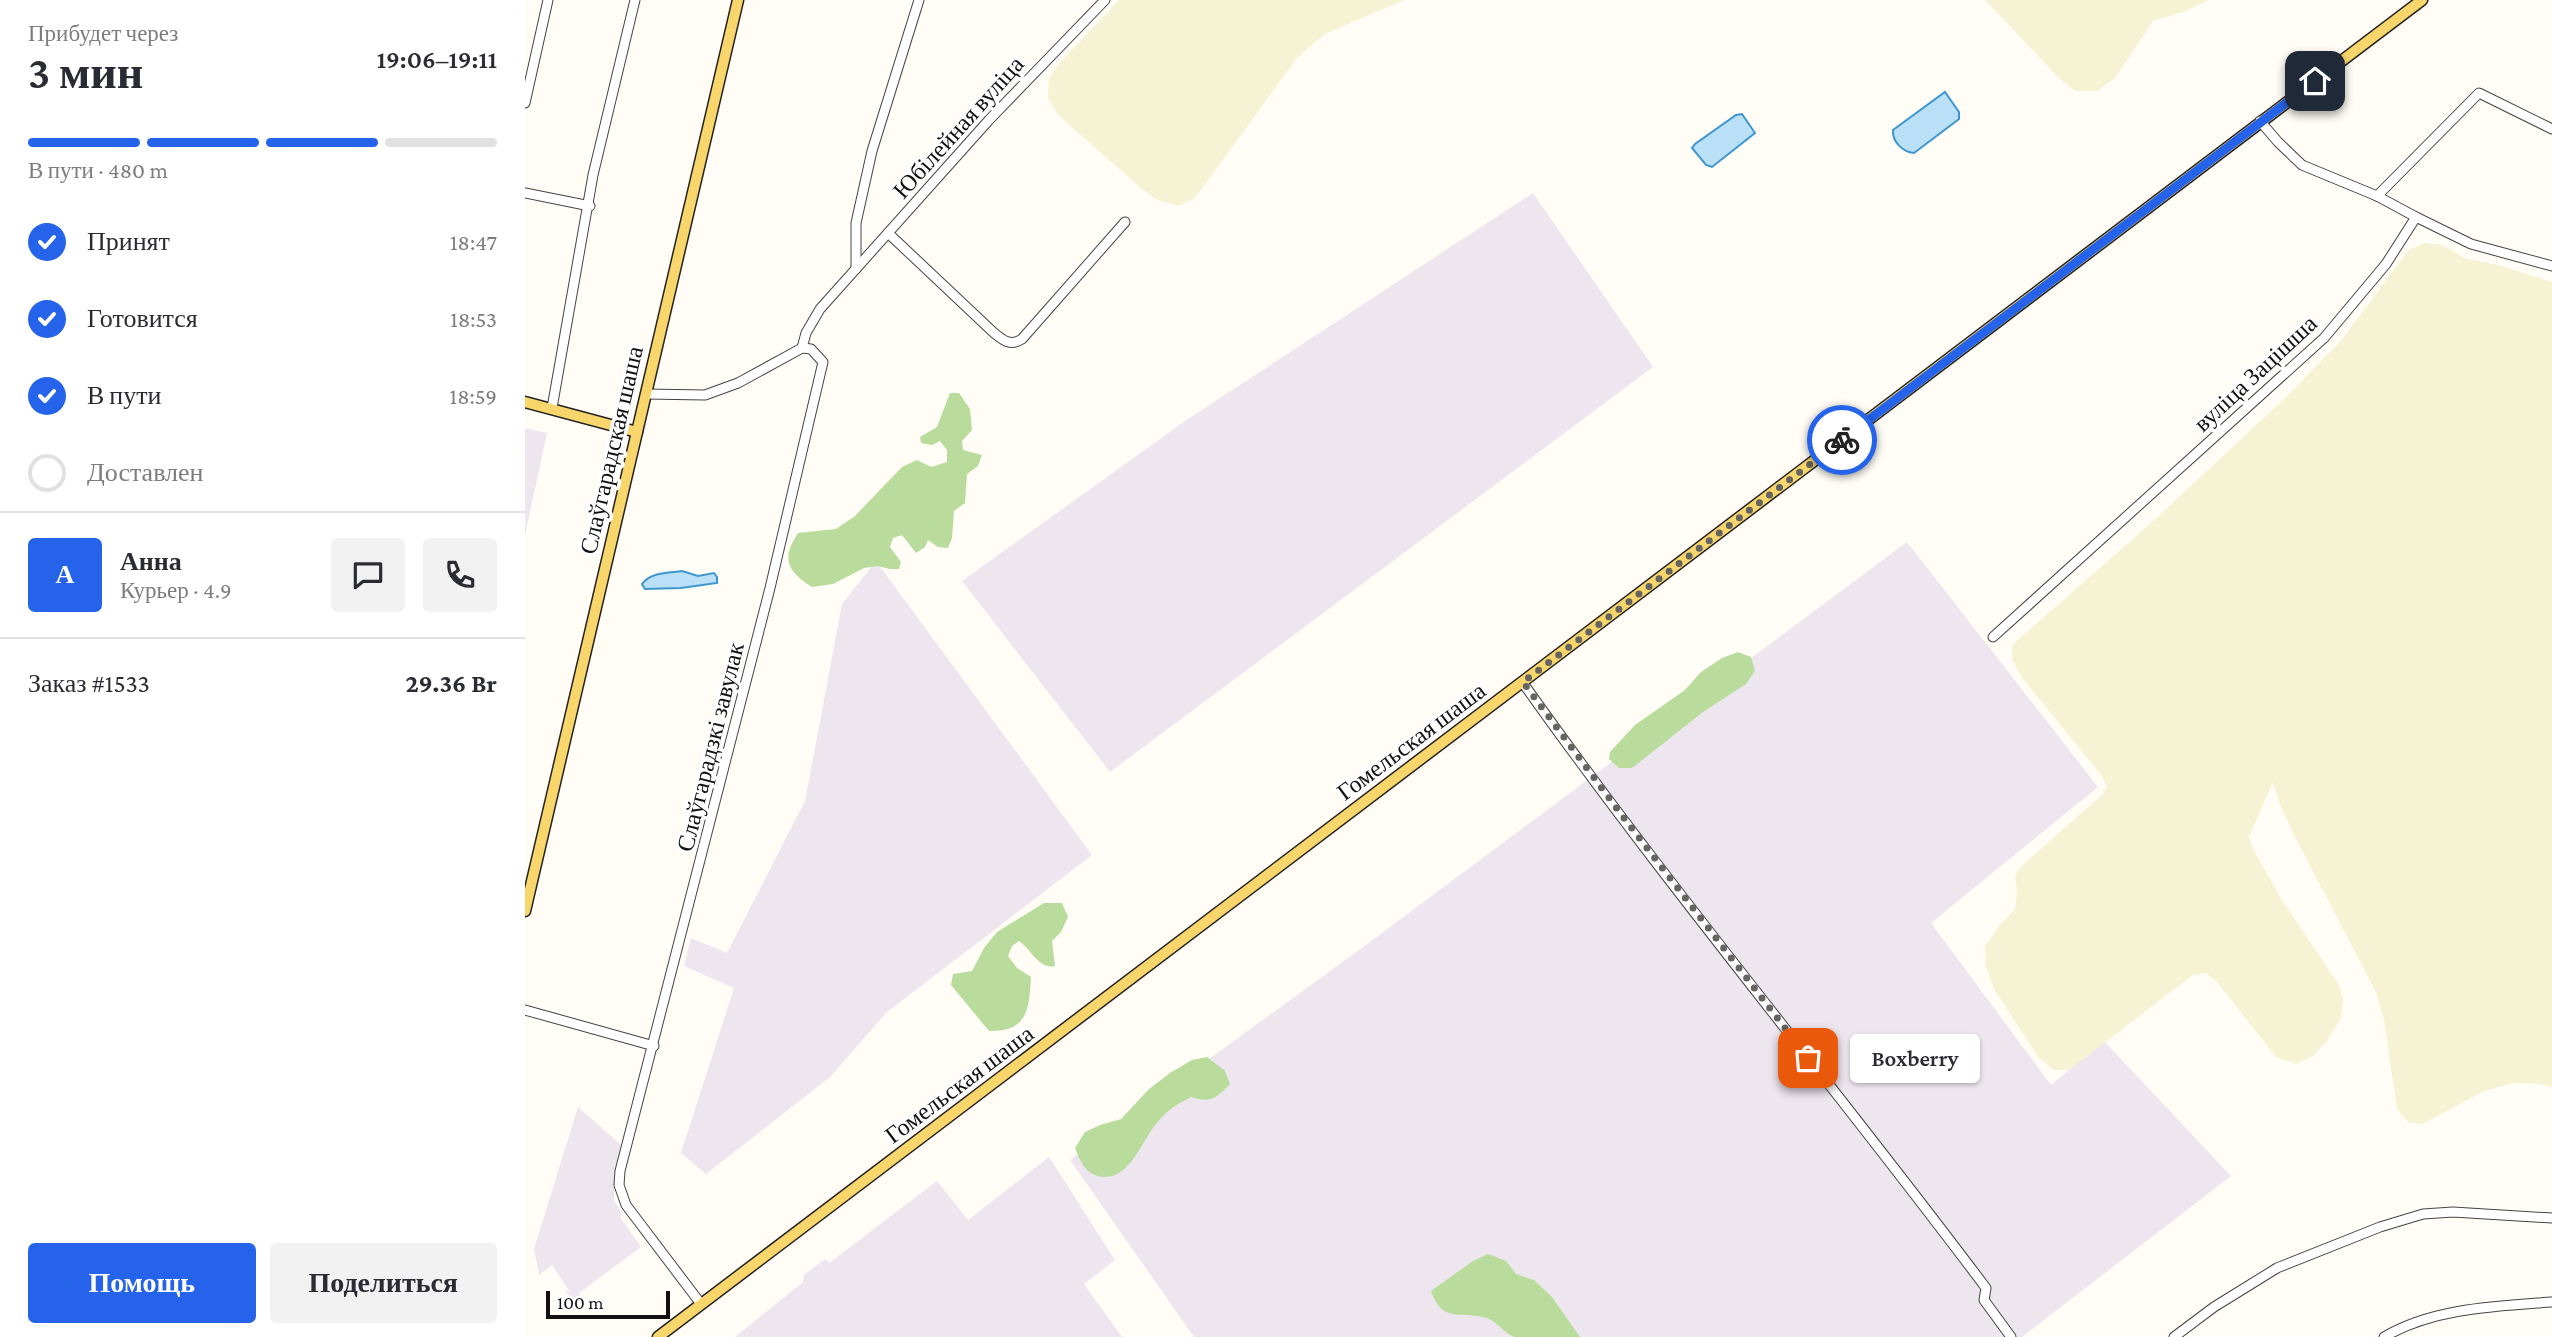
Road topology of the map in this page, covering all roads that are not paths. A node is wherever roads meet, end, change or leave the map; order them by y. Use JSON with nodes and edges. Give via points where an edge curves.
{"nodes":[{"id":1,"x":548,"y":0,"type":"edge"},
{"id":2,"x":635,"y":0,"type":"edge"},
{"id":3,"x":738,"y":0,"type":"edge"},
{"id":4,"x":919,"y":0,"type":"edge"},
{"id":5,"x":1105,"y":0,"type":"edge"},
{"id":6,"x":2422,"y":0,"type":"edge"},
{"id":7,"x":525,"y":103,"type":"edge"},
{"id":8,"x":2260,"y":121,"type":"junction"},
{"id":9,"x":2552,"y":129,"type":"edge"},
{"id":10,"x":525,"y":193,"type":"edge"},
{"id":11,"x":2377,"y":196,"type":"junction"},
{"id":12,"x":590,"y":206,"type":"junction"},
{"id":13,"x":2416,"y":217,"type":"junction"},
{"id":14,"x":1125,"y":222,"type":"dead end"},
{"id":15,"x":888,"y":233,"type":"junction"},
{"id":16,"x":2552,"y":266,"type":"edge"},
{"id":17,"x":856,"y":269,"type":"junction"},
{"id":18,"x":801,"y":348,"type":"junction"},
{"id":19,"x":646,"y":394,"type":"junction"},
{"id":20,"x":525,"y":402,"type":"edge"},
{"id":21,"x":552,"y":408,"type":"junction"},
{"id":22,"x":637,"y":432,"type":"junction"},
{"id":23,"x":1993,"y":637,"type":"dead end"},
{"id":24,"x":1523,"y":682,"type":"junction"},
{"id":25,"x":525,"y":911,"type":"edge"},
{"id":26,"x":525,"y":1010,"type":"edge"},
{"id":27,"x":654,"y":1046,"type":"junction"},
{"id":28,"x":2552,"y":1218,"type":"edge"},
{"id":29,"x":2552,"y":1302,"type":"edge"},
{"id":30,"x":701,"y":1304,"type":"junction"},
{"id":31,"x":658,"y":1337,"type":"edge"},
{"id":32,"x":2011,"y":1337,"type":"edge"},
{"id":33,"x":2174,"y":1337,"type":"edge"},
{"id":34,"x":2384,"y":1337,"type":"edge"}],
"edges":[{"from":1,"to":7,"type":"street"},
{"from":2,"to":12,"type":"street","via":[[593,175]]},
{"from":3,"to":19,"type":"main road","name":"Слаўгарадская шаша"},
{"from":4,"to":17,"type":"street","via":[[872,150],[856,223]]},
{"from":5,"to":15,"type":"street","name":"Юбілейная вуліца"},
{"from":6,"to":8,"type":"main road","name":"Гомельская шаша"},
{"from":8,"to":11,"type":"street","via":[[2302,164]]},
{"from":8,"to":24,"type":"main road","name":"Гомельская шаша"},
{"from":9,"to":11,"type":"street","via":[[2479,93]]},
{"from":10,"to":12,"type":"street"},
{"from":11,"to":13,"type":"street"},
{"from":12,"to":21,"type":"street"},
{"from":13,"to":16,"type":"street","via":[[2471,244]]},
{"from":13,"to":23,"type":"street","name":"вуліца Зацішша","via":[[2386,264],[2324,338]]},
{"from":14,"to":15,"type":"street","via":[[1022,339],[1011,343],[993,332]]},
{"from":15,"to":17,"type":"street","name":"Юбілейная вуліца"},
{"from":17,"to":18,"type":"street","name":"Юбілейная вуліца","via":[[820,309]]},
{"from":18,"to":19,"type":"street","via":[[738,383],[705,395]]},
{"from":18,"to":27,"type":"street","name":"Слаўгарадзкі завулак","via":[[811,349],[823,362]]},
{"from":19,"to":22,"type":"main road","name":"Слаўгарадская шаша"},
{"from":20,"to":21,"type":"main road"},
{"from":21,"to":22,"type":"main road"},
{"from":22,"to":25,"type":"main road","name":"Слаўгарадская шаша"},
{"from":24,"to":30,"type":"main road","name":"Гомельская шаша"},
{"from":24,"to":32,"type":"street","via":[[1986,1288],[1984,1300]]},
{"from":26,"to":27,"type":"street"},
{"from":27,"to":30,"type":"street","name":"Слаўгарадзкі завулак","via":[[620,1171],[621,1196]]},
{"from":28,"to":33,"type":"street","via":[[2453,1212],[2423,1214],[2380,1227],[2277,1268]]},
{"from":29,"to":34,"type":"street","via":[[2454,1313],[2403,1326]]},
{"from":30,"to":31,"type":"main road","name":"Гомельская шаша"}]}
